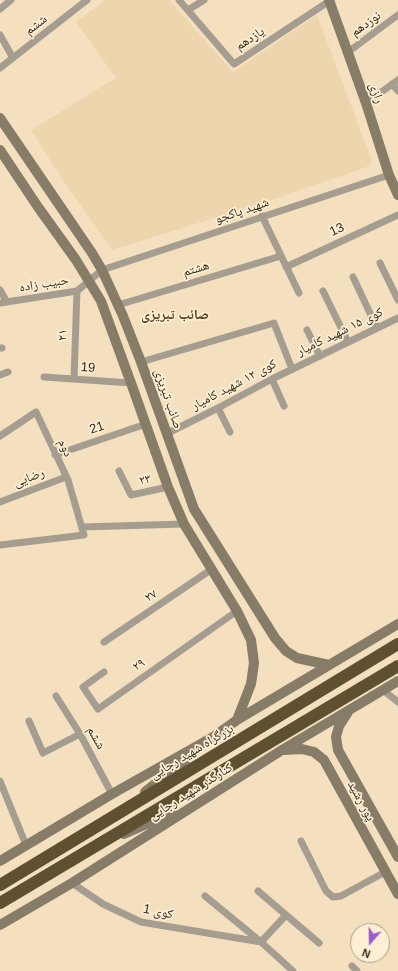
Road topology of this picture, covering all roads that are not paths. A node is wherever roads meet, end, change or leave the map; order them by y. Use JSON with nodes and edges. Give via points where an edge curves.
{"nodes":[{"id":1,"x":11,"y":0,"type":"edge"},
{"id":2,"x":87,"y":0,"type":"edge"},
{"id":3,"x":179,"y":0,"type":"edge"},
{"id":4,"x":204,"y":0,"type":"edge"},
{"id":5,"x":330,"y":0,"type":"edge"},
{"id":6,"x":0,"y":9,"type":"edge"},
{"id":7,"x":188,"y":10,"type":"junction"},
{"id":8,"x":398,"y":15,"type":"edge"},
{"id":9,"x":0,"y":35,"type":"edge"},
{"id":10,"x":348,"y":52,"type":"junction"},
{"id":11,"x":13,"y":58,"type":"junction"},
{"id":12,"x":0,"y":68,"type":"edge"},
{"id":13,"x":395,"y":82,"type":"edge"},
{"id":14,"x":398,"y":91,"type":"edge"},
{"id":15,"x":366,"y":103,"type":"junction"},
{"id":16,"x":0,"y":118,"type":"edge"},
{"id":17,"x":0,"y":150,"type":"edge"},
{"id":18,"x":389,"y":175,"type":"junction"},
{"id":19,"x":398,"y":195,"type":"edge"},
{"id":20,"x":398,"y":215,"type":"edge"},
{"id":21,"x":262,"y":216,"type":"junction"},
{"id":22,"x":92,"y":253,"type":"junction"},
{"id":23,"x":281,"y":256,"type":"junction"},
{"id":24,"x":76,"y":260,"type":"junction"},
{"id":25,"x":380,"y":263,"type":"dead end"},
{"id":26,"x":286,"y":267,"type":"junction"},
{"id":27,"x":102,"y":270,"type":"junction"},
{"id":28,"x":353,"y":277,"type":"dead end"},
{"id":29,"x":90,"y":281,"type":"junction"},
{"id":30,"x":0,"y":290,"type":"edge"},
{"id":31,"x":76,"y":291,"type":"junction"},
{"id":32,"x":323,"y":291,"type":"dead end"},
{"id":33,"x":299,"y":292,"type":"dead end"},
{"id":34,"x":398,"y":300,"type":"edge"},
{"id":35,"x":3,"y":302,"type":"edge"},
{"id":36,"x":118,"y":305,"type":"junction"},
{"id":37,"x":124,"y":316,"type":"junction"},
{"id":38,"x":398,"y":318,"type":"edge"},
{"id":39,"x":109,"y":320,"type":"junction"},
{"id":40,"x":377,"y":328,"type":"junction"},
{"id":41,"x":307,"y":330,"type":"dead end"},
{"id":42,"x":348,"y":342,"type":"junction"},
{"id":43,"x":320,"y":356,"type":"junction"},
{"id":44,"x":141,"y":362,"type":"junction"},
{"id":45,"x":292,"y":369,"type":"junction"},
{"id":46,"x":8,"y":372,"type":"dead end"},
{"id":47,"x":0,"y":375,"type":"edge"},
{"id":48,"x":44,"y":377,"type":"dead end"},
{"id":49,"x":74,"y":379,"type":"junction"},
{"id":50,"x":272,"y":379,"type":"junction"},
{"id":51,"x":132,"y":383,"type":"junction"},
{"id":52,"x":284,"y":406,"type":"dead end"},
{"id":53,"x":218,"y":408,"type":"junction"},
{"id":54,"x":146,"y":424,"type":"junction"},
{"id":55,"x":230,"y":432,"type":"dead end"},
{"id":56,"x":166,"y":434,"type":"junction"},
{"id":57,"x":0,"y":436,"type":"edge"},
{"id":58,"x":55,"y":455,"type":"junction"},
{"id":59,"x":120,"y":471,"type":"dead end"},
{"id":60,"x":66,"y":476,"type":"junction"},
{"id":61,"x":168,"y":487,"type":"junction"},
{"id":62,"x":0,"y":502,"type":"edge"},
{"id":63,"x":184,"y":524,"type":"junction"},
{"id":64,"x":82,"y":527,"type":"junction"},
{"id":65,"x":0,"y":545,"type":"edge"},
{"id":66,"x":212,"y":569,"type":"junction"},
{"id":67,"x":237,"y":611,"type":"junction"},
{"id":68,"x":398,"y":624,"type":"edge"},
{"id":69,"x":104,"y":642,"type":"dead end"},
{"id":70,"x":398,"y":644,"type":"edge"},
{"id":71,"x":329,"y":665,"type":"junction"},
{"id":72,"x":398,"y":666,"type":"edge"},
{"id":73,"x":104,"y":672,"type":"dead end"},
{"id":74,"x":398,"y":681,"type":"edge"},
{"id":75,"x":383,"y":690,"type":"junction"},
{"id":76,"x":56,"y":696,"type":"dead end"},
{"id":77,"x":398,"y":702,"type":"edge"},
{"id":78,"x":351,"y":709,"type":"junction"},
{"id":79,"x":237,"y":720,"type":"junction"},
{"id":80,"x":29,"y":721,"type":"dead end"},
{"id":81,"x":80,"y":734,"type":"junction"},
{"id":82,"x":213,"y":737,"type":"junction"},
{"id":83,"x":282,"y":750,"type":"junction"},
{"id":84,"x":0,"y":781,"type":"edge"},
{"id":85,"x":112,"y":794,"type":"junction"},
{"id":86,"x":206,"y":797,"type":"junction"},
{"id":87,"x":123,"y":810,"type":"junction"},
{"id":88,"x":301,"y":841,"type":"dead end"},
{"id":89,"x":26,"y":845,"type":"junction"},
{"id":90,"x":86,"y":852,"type":"junction"},
{"id":91,"x":398,"y":857,"type":"edge"},
{"id":92,"x":0,"y":861,"type":"edge"},
{"id":93,"x":385,"y":872,"type":"junction"},
{"id":94,"x":72,"y":883,"type":"junction"},
{"id":95,"x":0,"y":885,"type":"edge"},
{"id":96,"x":258,"y":890,"type":"dead end"},
{"id":97,"x":398,"y":894,"type":"edge"},
{"id":98,"x":206,"y":896,"type":"dead end"},
{"id":99,"x":0,"y":903,"type":"edge"},
{"id":100,"x":286,"y":915,"type":"junction"},
{"id":101,"x":0,"y":925,"type":"edge"},
{"id":102,"x":261,"y":942,"type":"junction"},
{"id":103,"x":319,"y":943,"type":"dead end"},
{"id":104,"x":293,"y":971,"type":"edge"}],
"edges":[{"from":1,"to":6,"type":"street"},
{"from":2,"to":11,"type":"street","name":"ششم"},
{"from":3,"to":7,"type":"street","name":"یازدهم"},
{"from":4,"to":7,"type":"street"},
{"from":5,"to":7,"type":"street","name":"یازدهم","via":[[234,64]]},
{"from":5,"to":10,"type":"street","name":"رازی"},
{"from":8,"to":10,"type":"street","name":"نوزدهم"},
{"from":9,"to":11,"type":"street"},
{"from":10,"to":15,"type":"street","name":"رازی"},
{"from":11,"to":12,"type":"street","name":"ششم"},
{"from":13,"to":14,"type":"street"},
{"from":13,"to":15,"type":"street"},
{"from":15,"to":18,"type":"street","name":"رازی"},
{"from":16,"to":22,"type":"street","name":"صائب تبریزی"},
{"from":17,"to":24,"type":"street"},
{"from":18,"to":19,"type":"street","name":"رازی"},
{"from":18,"to":21,"type":"street","name":"شهید پاکجو"},
{"from":20,"to":26,"type":"street","name":"13"},
{"from":21,"to":23,"type":"street"},
{"from":21,"to":27,"type":"street","name":"شهید پاکجو"},
{"from":22,"to":24,"type":"street","via":[[91,259],[85,263]]},
{"from":22,"to":27,"type":"street","name":"صائب تبریزی"},
{"from":23,"to":26,"type":"street"},
{"from":23,"to":36,"type":"street","name":"هشتم"},
{"from":24,"to":29,"type":"street"},
{"from":25,"to":34,"type":"street"},
{"from":26,"to":33,"type":"street"},
{"from":27,"to":29,"type":"street","name":"حبیب زاده"},
{"from":27,"to":36,"type":"street","name":"صائب تبریزی"},
{"from":28,"to":40,"type":"street"},
{"from":29,"to":31,"type":"street","name":"حبیب زاده"},
{"from":29,"to":39,"type":"street"},
{"from":30,"to":35,"type":"street"},
{"from":31,"to":35,"type":"street","name":"حبیب زاده"},
{"from":31,"to":49,"type":"street","name":"۲۱"},
{"from":32,"to":42,"type":"street"},
{"from":36,"to":37,"type":"street","name":"صائب تبریزی"},
{"from":37,"to":39,"type":"street","via":[[116,312],[111,314]]},
{"from":37,"to":44,"type":"street","name":"صائب تبریزی"},
{"from":38,"to":40,"type":"street","name":"کوی ۱۵ شهید کامیار"},
{"from":39,"to":51,"type":"street"},
{"from":40,"to":42,"type":"street","name":"کوی ۱۵ شهید کامیار"},
{"from":41,"to":43,"type":"street"},
{"from":42,"to":43,"type":"street","name":"کوی ۱۵ شهید کامیار"},
{"from":43,"to":45,"type":"street","name":"کوی ۱۵ شهید کامیار"},
{"from":44,"to":45,"type":"street","via":[[274,323]]},
{"from":44,"to":56,"type":"street","name":"صائب تبریزی"},
{"from":45,"to":50,"type":"street","name":"کوی ۱۲ شهید کامیار"},
{"from":46,"to":47,"type":"street"},
{"from":48,"to":49,"type":"street","name":"19"},
{"from":49,"to":51,"type":"street","name":"19"},
{"from":50,"to":52,"type":"street"},
{"from":50,"to":53,"type":"street","name":"کوی ۱۲ شهید کامیار"},
{"from":51,"to":54,"type":"street"},
{"from":53,"to":55,"type":"street"},
{"from":53,"to":56,"type":"street","name":"کوی ۱۲ شهید کامیار"},
{"from":54,"to":58,"type":"street","name":"21"},
{"from":54,"to":61,"type":"street"},
{"from":56,"to":71,"type":"street","name":"صائب تبریزی","via":[[194,509],[275,638],[286,651],[297,658]]},
{"from":57,"to":58,"type":"street","name":"دوم","via":[[36,412]]},
{"from":58,"to":60,"type":"street","name":"دوم"},
{"from":59,"to":61,"type":"street","name":"۲۳","via":[[131,495]]},
{"from":60,"to":62,"type":"street","name":"رضایی"},
{"from":60,"to":64,"type":"street","name":"دوم"},
{"from":61,"to":63,"type":"street"},
{"from":63,"to":64,"type":"street"},
{"from":63,"to":66,"type":"street"},
{"from":64,"to":65,"type":"street","name":"دوم","via":[[84,535]]},
{"from":66,"to":67,"type":"street"},
{"from":66,"to":69,"type":"street","name":"۲۷"},
{"from":67,"to":73,"type":"street","name":"۲۹","via":[[98,709],[83,687]]},
{"from":67,"to":79,"type":"street","via":[[251,640],[254,663],[251,684]]},
{"from":68,"to":71,"type":"street"},
{"from":70,"to":87,"type":"highway","name":"بزرگراه شهید رجایی"},
{"from":71,"to":79,"type":"street"},
{"from":72,"to":90,"type":"highway"},
{"from":74,"to":75,"type":"street","name":"کنارگذر شهید رجایی"},
{"from":75,"to":77,"type":"street"},
{"from":75,"to":78,"type":"street","name":"کنارگذر شهید رجایی"},
{"from":76,"to":81,"type":"street","name":"ششم"},
{"from":78,"to":83,"type":"street","name":"کنارگذر شهید رجایی"},
{"from":78,"to":91,"type":"street","name":"پور رشید","via":[[339,726],[336,737],[338,750]]},
{"from":79,"to":82,"type":"street"},
{"from":80,"to":81,"type":"street","via":[[43,753]]},
{"from":81,"to":85,"type":"street","name":"ششم"},
{"from":82,"to":85,"type":"street"},
{"from":82,"to":87,"type":"street"},
{"from":83,"to":86,"type":"street","name":"کنارگذر شهید رجایی"},
{"from":83,"to":93,"type":"street","name":"پور رشید","via":[[302,749],[314,752],[324,760]]},
{"from":84,"to":89,"type":"street"},
{"from":85,"to":89,"type":"street"},
{"from":86,"to":90,"type":"street"},
{"from":86,"to":94,"type":"street","name":"کنارگذر شهید رجایی"},
{"from":87,"to":95,"type":"highway","name":"بزرگراه شهید رجایی"},
{"from":88,"to":93,"type":"street","via":[[326,891],[333,897],[341,896]]},
{"from":89,"to":92,"type":"street"},
{"from":90,"to":99,"type":"highway"},
{"from":93,"to":97,"type":"street","name":"پور رشید"},
{"from":94,"to":101,"type":"street","name":"کنارگذر شهید رجایی"},
{"from":94,"to":102,"type":"street","name":"کوی 1","via":[[103,904],[141,922]]},
{"from":96,"to":100,"type":"street"},
{"from":98,"to":102,"type":"street"},
{"from":100,"to":102,"type":"street"},
{"from":100,"to":103,"type":"street"},
{"from":102,"to":104,"type":"street"}]}
